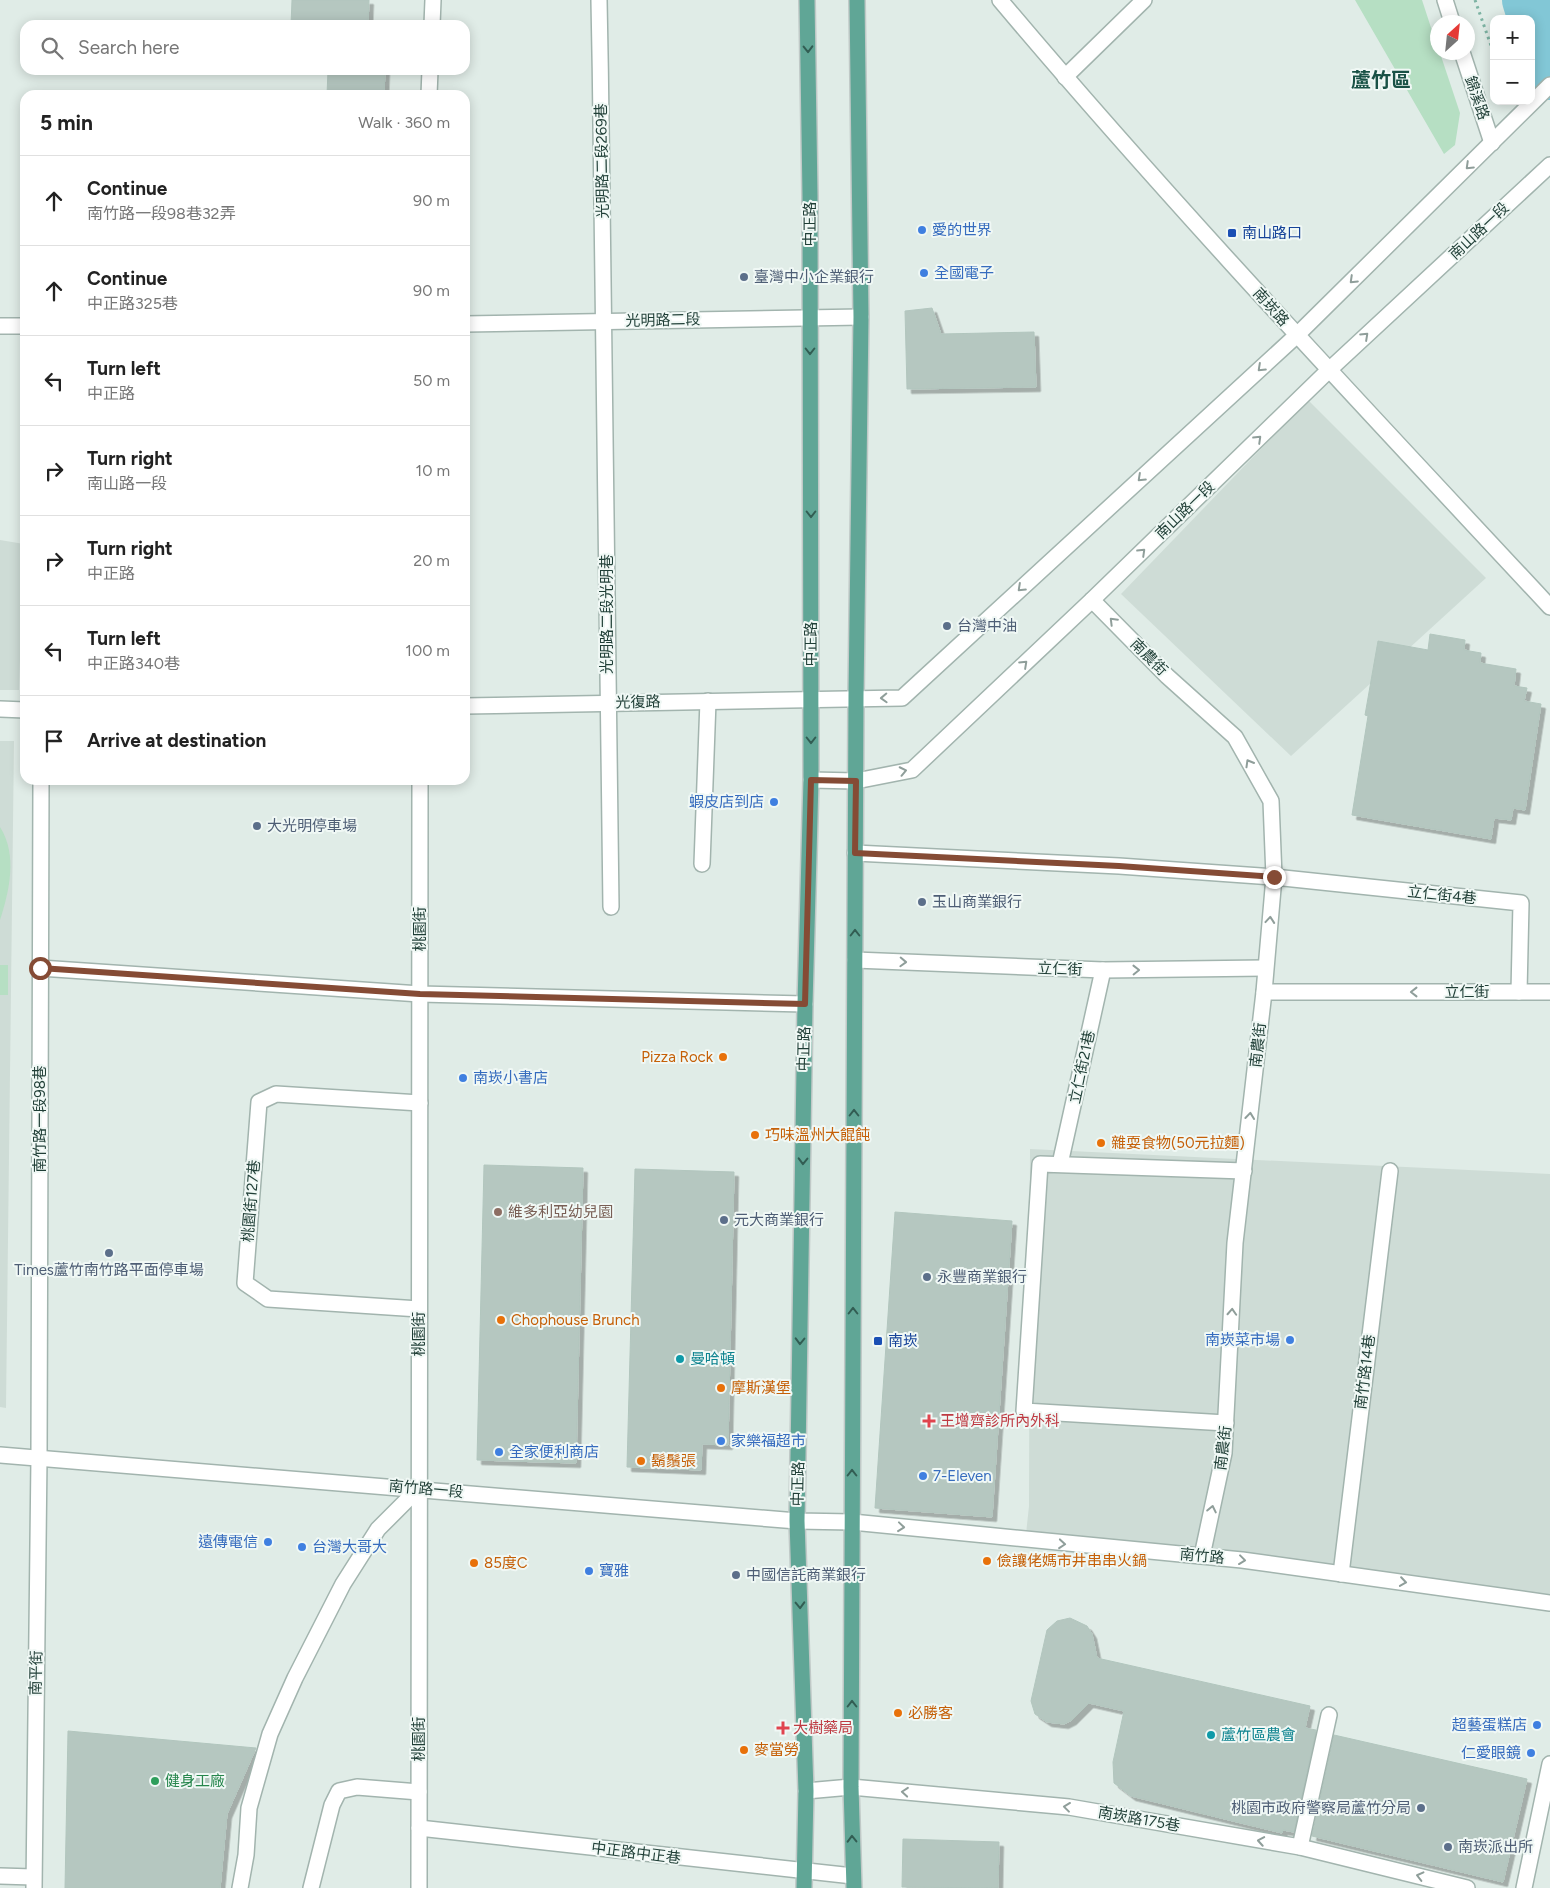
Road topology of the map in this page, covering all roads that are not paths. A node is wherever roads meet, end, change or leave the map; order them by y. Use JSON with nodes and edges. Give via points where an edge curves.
{"nodes":[{"id":1,"x":433,"y":0,"type":"edge"},
{"id":2,"x":599,"y":0,"type":"edge"},
{"id":3,"x":807,"y":0,"type":"edge"},
{"id":4,"x":857,"y":0,"type":"edge"},
{"id":5,"x":1000,"y":0,"type":"edge"},
{"id":6,"x":1144,"y":0,"type":"edge"},
{"id":7,"x":1444,"y":0,"type":"edge"},
{"id":8,"x":1449,"y":15,"type":"edge"},
{"id":9,"x":432,"y":20,"type":"edge"},
{"id":10,"x":1465,"y":60,"type":"edge"},
{"id":11,"x":430,"y":75,"type":"edge"},
{"id":12,"x":1065,"y":78,"type":"junction"},
{"id":13,"x":1550,"y":85,"type":"edge"},
{"id":14,"x":429,"y":90,"type":"edge"},
{"id":15,"x":1492,"y":142,"type":"junction"},
{"id":16,"x":1550,"y":165,"type":"edge"},
{"id":17,"x":810,"y":317,"type":"junction"},
{"id":18,"x":861,"y":317,"type":"junction"},
{"id":19,"x":606,"y":322,"type":"junction"},
{"id":20,"x":470,"y":324,"type":"edge"},
{"id":21,"x":0,"y":326,"type":"edge"},
{"id":22,"x":20,"y":326,"type":"edge"},
{"id":23,"x":1296,"y":335,"type":"junction"},
{"id":24,"x":1329,"y":370,"type":"junction"},
{"id":25,"x":1092,"y":600,"type":"junction"},
{"id":26,"x":1550,"y":607,"type":"edge"},
{"id":27,"x":812,"y":699,"type":"junction"},
{"id":28,"x":856,"y":699,"type":"junction"},
{"id":29,"x":708,"y":701,"type":"junction"},
{"id":30,"x":608,"y":702,"type":"junction"},
{"id":31,"x":470,"y":706,"type":"edge"},
{"id":32,"x":0,"y":709,"type":"edge"},
{"id":33,"x":20,"y":710,"type":"edge"},
{"id":34,"x":811,"y":780,"type":"junction"},
{"id":35,"x":856,"y":781,"type":"junction"},
{"id":36,"x":41,"y":785,"type":"edge"},
{"id":37,"x":420,"y":785,"type":"edge"},
{"id":38,"x":855,"y":853,"type":"junction"},
{"id":39,"x":702,"y":864,"type":"dead end"},
{"id":40,"x":1274,"y":877,"type":"junction"},
{"id":41,"x":612,"y":907,"type":"dead end"},
{"id":42,"x":855,"y":960,"type":"junction"},
{"id":43,"x":40,"y":968,"type":"junction"},
{"id":44,"x":1266,"y":968,"type":"junction"},
{"id":45,"x":1103,"y":970,"type":"junction"},
{"id":46,"x":1264,"y":992,"type":"junction"},
{"id":47,"x":1519,"y":992,"type":"junction"},
{"id":48,"x":1550,"y":992,"type":"edge"},
{"id":49,"x":420,"y":994,"type":"junction"},
{"id":50,"x":805,"y":1004,"type":"junction"},
{"id":51,"x":420,"y":1103,"type":"junction"},
{"id":52,"x":1060,"y":1164,"type":"junction"},
{"id":53,"x":1390,"y":1170,"type":"dead end"},
{"id":54,"x":1244,"y":1171,"type":"junction"},
{"id":55,"x":419,"y":1309,"type":"junction"},
{"id":56,"x":1226,"y":1423,"type":"junction"},
{"id":57,"x":0,"y":1455,"type":"edge"},
{"id":58,"x":39,"y":1458,"type":"junction"},
{"id":59,"x":419,"y":1488,"type":"junction"},
{"id":60,"x":797,"y":1521,"type":"junction"},
{"id":61,"x":852,"y":1522,"type":"junction"},
{"id":62,"x":1202,"y":1556,"type":"junction"},
{"id":63,"x":1340,"y":1574,"type":"junction"},
{"id":64,"x":1550,"y":1603,"type":"edge"},
{"id":65,"x":1329,"y":1715,"type":"dead end"},
{"id":66,"x":1550,"y":1764,"type":"edge"},
{"id":67,"x":851,"y":1787,"type":"junction"},
{"id":68,"x":806,"y":1791,"type":"junction"},
{"id":69,"x":419,"y":1792,"type":"junction"},
{"id":70,"x":419,"y":1828,"type":"junction"},
{"id":71,"x":1300,"y":1847,"type":"junction"},
{"id":72,"x":319,"y":1858,"type":"junction"},
{"id":73,"x":804,"y":1872,"type":"junction"},
{"id":74,"x":0,"y":1876,"type":"edge"},
{"id":75,"x":34,"y":1882,"type":"edge"},
{"id":76,"x":853,"y":1882,"type":"edge"},
{"id":77,"x":240,"y":1888,"type":"edge"},
{"id":78,"x":312,"y":1888,"type":"edge"},
{"id":79,"x":321,"y":1888,"type":"edge"},
{"id":80,"x":419,"y":1888,"type":"edge"},
{"id":81,"x":804,"y":1888,"type":"edge"},
{"id":82,"x":1467,"y":1888,"type":"edge"},
{"id":83,"x":1524,"y":1888,"type":"edge"}],
"edges":[{"from":1,"to":9,"type":"street"},
{"from":2,"to":19,"type":"street","name":"光明路二段269巷"},
{"from":3,"to":17,"type":"main road","name":"中正路","one_way":true},
{"from":4,"to":18,"type":"main road"},
{"from":5,"to":12,"type":"street","name":"南崁路"},
{"from":6,"to":12,"type":"street"},
{"from":7,"to":8,"type":"street"},
{"from":10,"to":15,"type":"street","name":"錦溪路"},
{"from":11,"to":14,"type":"street"},
{"from":12,"to":23,"type":"street","name":"南崁路"},
{"from":13,"to":15,"type":"street"},
{"from":15,"to":23,"type":"street","one_way":true},
{"from":24,"to":16,"type":"street","name":"南山路一段","one_way":true},
{"from":17,"to":18,"type":"street","name":"光明路二段"},
{"from":17,"to":19,"type":"street","name":"光明路二段"},
{"from":17,"to":27,"type":"main road","name":"中正路","one_way":true},
{"from":18,"to":28,"type":"main road"},
{"from":19,"to":20,"type":"street","name":"光明路二段"},
{"from":19,"to":30,"type":"street","name":"光明路二段光明巷"},
{"from":21,"to":22,"type":"street"},
{"from":23,"to":24,"type":"street","name":"南崁路"},
{"from":23,"to":28,"type":"street","one_way":true,"via":[[902,698]]},
{"from":25,"to":24,"type":"street","name":"南山路一段","one_way":true},
{"from":24,"to":26,"type":"street","name":"南崁路"},
{"from":35,"to":25,"type":"street","name":"南山路一段","one_way":true,"via":[[912,770]]},
{"from":40,"to":25,"type":"street","name":"南農街","one_way":true,"via":[[1271,801],[1234,738]]},
{"from":27,"to":28,"type":"street"},
{"from":27,"to":29,"type":"street","name":"光復路"},
{"from":27,"to":34,"type":"main road","name":"中正路","one_way":true},
{"from":28,"to":35,"type":"main road"},
{"from":29,"to":30,"type":"street","name":"光復路"},
{"from":29,"to":39,"type":"street"},
{"from":30,"to":31,"type":"street","name":"光復路"},
{"from":30,"to":41,"type":"street","name":"光明路二段光明巷"},
{"from":32,"to":33,"type":"street"},
{"from":34,"to":35,"type":"street","name":"南山路一段"},
{"from":34,"to":50,"type":"main road","name":"中正路"},
{"from":35,"to":38,"type":"main road"},
{"from":36,"to":43,"type":"street","name":"南竹路一段98巷"},
{"from":37,"to":49,"type":"street","name":"桃園街"},
{"from":38,"to":40,"type":"street"},
{"from":42,"to":38,"type":"main road","one_way":true},
{"from":44,"to":40,"type":"street","name":"南農街","one_way":true},
{"from":40,"to":47,"type":"street","name":"立仁街4巷","via":[[1521,903]]},
{"from":42,"to":45,"type":"street","name":"立仁街","one_way":true},
{"from":61,"to":42,"type":"main road","one_way":true},
{"from":43,"to":49,"type":"street"},
{"from":43,"to":58,"type":"street","name":"南竹路一段98巷"},
{"from":45,"to":44,"type":"street","name":"立仁街","one_way":true},
{"from":44,"to":46,"type":"street","name":"南農街"},
{"from":45,"to":52,"type":"street","name":"立仁街21巷"},
{"from":47,"to":46,"type":"street","name":"立仁街","one_way":true},
{"from":54,"to":46,"type":"street","name":"南農街","one_way":true},
{"from":47,"to":48,"type":"street","name":"立仁街"},
{"from":49,"to":50,"type":"street"},
{"from":49,"to":51,"type":"street","name":"桃園街"},
{"from":50,"to":60,"type":"main road","name":"中正路","one_way":true},
{"from":51,"to":55,"type":"street","name":"桃園街"},
{"from":51,"to":55,"type":"street","name":"桃園街127巷","via":[[276,1094],[259,1102],[245,1283],[268,1299]]},
{"from":52,"to":54,"type":"street"},
{"from":52,"to":56,"type":"street","via":[[1040,1164],[1024,1411]]},
{"from":53,"to":63,"type":"street","name":"南竹路14巷"},
{"from":56,"to":54,"type":"street","name":"南農街","one_way":true,"via":[[1235,1243]]},
{"from":55,"to":59,"type":"street","name":"桃園街"},
{"from":62,"to":56,"type":"street","name":"南農街","one_way":true,"via":[[1224,1453]]},
{"from":57,"to":58,"type":"street","name":"南竹路一段"},
{"from":58,"to":59,"type":"street","name":"南竹路一段"},
{"from":58,"to":75,"type":"street","name":"南平街"},
{"from":59,"to":60,"type":"street","name":"南竹路一段"},
{"from":59,"to":69,"type":"street","name":"桃園街"},
{"from":59,"to":77,"type":"street","via":[[378,1530],[343,1584],[295,1678],[270,1734],[249,1808]]},
{"from":60,"to":61,"type":"street","name":"南竹路一段"},
{"from":60,"to":68,"type":"main road","name":"中正路","one_way":true},
{"from":61,"to":62,"type":"street","name":"南竹路","one_way":true},
{"from":67,"to":61,"type":"main road","one_way":true},
{"from":62,"to":63,"type":"street","name":"南竹路","one_way":true},
{"from":63,"to":64,"type":"street","name":"南竹路","one_way":true},
{"from":65,"to":71,"type":"street"},
{"from":66,"to":83,"type":"street"},
{"from":67,"to":68,"type":"street","name":"南崁路175巷"},
{"from":71,"to":67,"type":"street","name":"南崁路175巷","one_way":true,"via":[[1069,1807]]},
{"from":76,"to":67,"type":"main road","one_way":true},
{"from":68,"to":73,"type":"main road","name":"中正路"},
{"from":69,"to":70,"type":"street","name":"桃園街"},
{"from":69,"to":72,"type":"street","via":[[356,1787],[340,1791],[332,1805]]},
{"from":70,"to":73,"type":"street","name":"中正路中正巷"},
{"from":70,"to":80,"type":"street","name":"桃園街"},
{"from":82,"to":71,"type":"street","name":"南崁路175巷","one_way":true},
{"from":72,"to":78,"type":"street"},
{"from":72,"to":79,"type":"street"},
{"from":73,"to":76,"type":"street","name":"中正路中正巷"},
{"from":73,"to":81,"type":"main road","name":"中正路"},
{"from":74,"to":75,"type":"street"}]}
